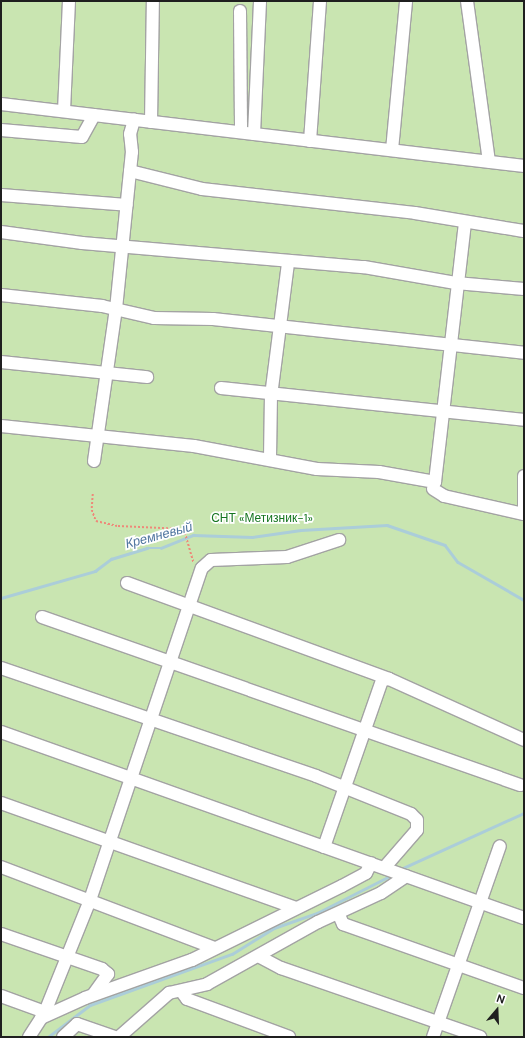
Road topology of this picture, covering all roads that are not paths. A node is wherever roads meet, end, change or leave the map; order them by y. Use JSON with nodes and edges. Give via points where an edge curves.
{"nodes":[{"id":1,"x":69,"y":1,"type":"edge"},
{"id":2,"x":153,"y":1,"type":"edge"},
{"id":3,"x":260,"y":1,"type":"edge"},
{"id":4,"x":320,"y":1,"type":"edge"},
{"id":5,"x":406,"y":1,"type":"edge"},
{"id":6,"x":466,"y":1,"type":"edge"},
{"id":7,"x":240,"y":11,"type":"dead end"},
{"id":8,"x":1,"y":104,"type":"edge"},
{"id":9,"x":64,"y":111,"type":"junction"},
{"id":10,"x":94,"y":115,"type":"junction"},
{"id":11,"x":134,"y":120,"type":"junction"},
{"id":12,"x":151,"y":122,"type":"junction"},
{"id":13,"x":1,"y":130,"type":"edge"},
{"id":14,"x":241,"y":132,"type":"junction"},
{"id":15,"x":254,"y":134,"type":"junction"},
{"id":16,"x":310,"y":141,"type":"junction"},
{"id":17,"x":392,"y":150,"type":"junction"},
{"id":18,"x":489,"y":162,"type":"junction"},
{"id":19,"x":524,"y":166,"type":"edge"},
{"id":20,"x":130,"y":171,"type":"junction"},
{"id":21,"x":1,"y":195,"type":"edge"},
{"id":22,"x":127,"y":205,"type":"junction"},
{"id":23,"x":465,"y":222,"type":"junction"},
{"id":24,"x":524,"y":231,"type":"edge"},
{"id":25,"x":1,"y":232,"type":"edge"},
{"id":26,"x":123,"y":244,"type":"junction"},
{"id":27,"x":288,"y":263,"type":"junction"},
{"id":28,"x":456,"y":283,"type":"junction"},
{"id":29,"x":524,"y":289,"type":"edge"},
{"id":30,"x":1,"y":295,"type":"edge"},
{"id":31,"x":116,"y":309,"type":"junction"},
{"id":32,"x":278,"y":326,"type":"junction"},
{"id":33,"x":452,"y":346,"type":"junction"},
{"id":34,"x":524,"y":354,"type":"edge"},
{"id":35,"x":1,"y":362,"type":"edge"},
{"id":36,"x":107,"y":373,"type":"junction"},
{"id":37,"x":147,"y":377,"type":"dead end"},
{"id":38,"x":221,"y":388,"type":"dead end"},
{"id":39,"x":271,"y":396,"type":"junction"},
{"id":40,"x":443,"y":410,"type":"junction"},
{"id":41,"x":524,"y":420,"type":"edge"},
{"id":42,"x":1,"y":426,"type":"edge"},
{"id":43,"x":98,"y":438,"type":"junction"},
{"id":44,"x":270,"y":458,"type":"junction"},
{"id":45,"x":94,"y":461,"type":"dead end"},
{"id":46,"x":524,"y":476,"type":"edge"},
{"id":47,"x":433,"y":489,"type":"dead end"},
{"id":48,"x":524,"y":514,"type":"edge"},
{"id":49,"x":339,"y":540,"type":"dead end"},
{"id":50,"x":127,"y":583,"type":"dead end"},
{"id":51,"x":190,"y":606,"type":"junction"},
{"id":52,"x":42,"y":617,"type":"dead end"},
{"id":53,"x":171,"y":665,"type":"junction"},
{"id":54,"x":1,"y":668,"type":"edge"},
{"id":55,"x":389,"y":679,"type":"junction"},
{"id":56,"x":152,"y":721,"type":"junction"},
{"id":57,"x":365,"y":731,"type":"junction"},
{"id":58,"x":1,"y":732,"type":"edge"},
{"id":59,"x":524,"y":740,"type":"edge"},
{"id":60,"x":133,"y":779,"type":"junction"},
{"id":61,"x":520,"y":785,"type":"dead end"},
{"id":62,"x":346,"y":788,"type":"junction"},
{"id":63,"x":1,"y":803,"type":"edge"},
{"id":64,"x":110,"y":842,"type":"junction"},
{"id":65,"x":500,"y":846,"type":"dead end"},
{"id":66,"x":324,"y":847,"type":"junction"},
{"id":67,"x":371,"y":863,"type":"junction"},
{"id":68,"x":1,"y":867,"type":"edge"},
{"id":69,"x":388,"y":867,"type":"junction"},
{"id":70,"x":406,"y":876,"type":"junction"},
{"id":71,"x":90,"y":900,"type":"junction"},
{"id":72,"x":480,"y":902,"type":"junction"},
{"id":73,"x":296,"y":908,"type":"junction"},
{"id":74,"x":339,"y":914,"type":"junction"},
{"id":75,"x":524,"y":918,"type":"edge"},
{"id":76,"x":1,"y":934,"type":"edge"},
{"id":77,"x":214,"y":948,"type":"junction"},
{"id":78,"x":260,"y":957,"type":"junction"},
{"id":79,"x":67,"y":960,"type":"junction"},
{"id":80,"x":458,"y":965,"type":"junction"},
{"id":81,"x":524,"y":988,"type":"edge"},
{"id":82,"x":181,"y":991,"type":"junction"},
{"id":83,"x":92,"y":995,"type":"junction"},
{"id":84,"x":1,"y":996,"type":"edge"},
{"id":85,"x":43,"y":1015,"type":"junction"},
{"id":86,"x":438,"y":1022,"type":"junction"},
{"id":87,"x":29,"y":1037,"type":"edge"},
{"id":88,"x":63,"y":1037,"type":"edge"},
{"id":89,"x":114,"y":1037,"type":"edge"},
{"id":90,"x":119,"y":1037,"type":"edge"},
{"id":91,"x":289,"y":1037,"type":"edge"},
{"id":92,"x":433,"y":1037,"type":"edge"},
{"id":93,"x":480,"y":1037,"type":"edge"}],
"edges":[{"from":1,"to":9,"type":"lane"},
{"from":2,"to":12,"type":"lane"},
{"from":3,"to":15,"type":"lane"},
{"from":4,"to":16,"type":"lane"},
{"from":5,"to":17,"type":"lane"},
{"from":6,"to":18,"type":"lane"},
{"from":7,"to":14,"type":"lane"},
{"from":8,"to":9,"type":"lane"},
{"from":9,"to":10,"type":"lane"},
{"from":10,"to":11,"type":"lane"},
{"from":10,"to":13,"type":"lane","via":[[82,137]]},
{"from":11,"to":12,"type":"lane"},
{"from":11,"to":20,"type":"lane","via":[[130,134]]},
{"from":12,"to":14,"type":"lane"},
{"from":14,"to":15,"type":"lane"},
{"from":15,"to":16,"type":"lane"},
{"from":16,"to":17,"type":"lane"},
{"from":17,"to":18,"type":"lane"},
{"from":18,"to":19,"type":"lane"},
{"from":20,"to":22,"type":"lane"},
{"from":20,"to":23,"type":"lane","via":[[202,189],[415,213]]},
{"from":21,"to":22,"type":"lane"},
{"from":22,"to":26,"type":"lane"},
{"from":23,"to":24,"type":"lane"},
{"from":23,"to":28,"type":"lane"},
{"from":25,"to":26,"type":"lane","via":[[82,243]]},
{"from":26,"to":27,"type":"lane"},
{"from":26,"to":31,"type":"lane"},
{"from":27,"to":28,"type":"lane","via":[[364,267]]},
{"from":27,"to":32,"type":"lane"},
{"from":28,"to":29,"type":"lane"},
{"from":28,"to":33,"type":"lane"},
{"from":30,"to":31,"type":"lane"},
{"from":31,"to":32,"type":"lane","via":[[154,318],[212,319]]},
{"from":31,"to":36,"type":"lane"},
{"from":32,"to":33,"type":"lane"},
{"from":32,"to":39,"type":"lane"},
{"from":33,"to":34,"type":"lane"},
{"from":33,"to":40,"type":"lane"},
{"from":35,"to":36,"type":"lane"},
{"from":36,"to":37,"type":"lane"},
{"from":36,"to":43,"type":"lane"},
{"from":38,"to":39,"type":"lane"},
{"from":39,"to":40,"type":"lane"},
{"from":39,"to":44,"type":"lane"},
{"from":40,"to":41,"type":"lane"},
{"from":40,"to":44,"type":"lane","via":[[435,482],[379,472],[317,469]]},
{"from":42,"to":43,"type":"lane"},
{"from":43,"to":44,"type":"lane","via":[[165,442]]},
{"from":43,"to":45,"type":"lane"},
{"from":46,"to":48,"type":"lane"},
{"from":47,"to":48,"type":"lane","via":[[444,496]]},
{"from":49,"to":51,"type":"lane","via":[[287,557],[211,560],[202,568]]},
{"from":50,"to":51,"type":"lane"},
{"from":51,"to":53,"type":"lane"},
{"from":51,"to":55,"type":"lane"},
{"from":52,"to":53,"type":"lane"},
{"from":53,"to":56,"type":"lane"},
{"from":53,"to":57,"type":"lane"},
{"from":54,"to":56,"type":"lane"},
{"from":55,"to":57,"type":"lane","via":[[382,680]]},
{"from":55,"to":59,"type":"lane"},
{"from":56,"to":60,"type":"lane"},
{"from":56,"to":62,"type":"lane"},
{"from":57,"to":61,"type":"lane"},
{"from":57,"to":62,"type":"lane"},
{"from":58,"to":60,"type":"lane"},
{"from":60,"to":64,"type":"lane"},
{"from":60,"to":66,"type":"lane"},
{"from":62,"to":66,"type":"lane"},
{"from":62,"to":69,"type":"lane","via":[[411,814],[417,820],[417,830],[411,840]]},
{"from":63,"to":64,"type":"lane"},
{"from":64,"to":71,"type":"lane"},
{"from":64,"to":73,"type":"lane"},
{"from":65,"to":72,"type":"lane"},
{"from":66,"to":67,"type":"lane"},
{"from":67,"to":69,"type":"lane"},
{"from":67,"to":73,"type":"lane","via":[[366,873]]},
{"from":68,"to":71,"type":"lane"},
{"from":69,"to":70,"type":"lane"},
{"from":70,"to":72,"type":"lane"},
{"from":70,"to":74,"type":"lane"},
{"from":71,"to":77,"type":"lane"},
{"from":71,"to":79,"type":"lane"},
{"from":72,"to":75,"type":"lane"},
{"from":72,"to":80,"type":"lane"},
{"from":73,"to":77,"type":"lane"},
{"from":74,"to":78,"type":"lane","via":[[318,922]]},
{"from":74,"to":80,"type":"lane","via":[[343,924]]},
{"from":76,"to":79,"type":"lane"},
{"from":77,"to":83,"type":"lane","via":[[172,969],[154,971]]},
{"from":78,"to":82,"type":"lane","via":[[207,984]]},
{"from":78,"to":86,"type":"lane","via":[[281,968]]},
{"from":79,"to":83,"type":"lane","via":[[108,974]]},
{"from":79,"to":85,"type":"lane"},
{"from":80,"to":81,"type":"lane"},
{"from":80,"to":86,"type":"lane"},
{"from":82,"to":90,"type":"lane","via":[[169,993]]},
{"from":82,"to":91,"type":"lane","via":[[187,999]]},
{"from":83,"to":85,"type":"lane"},
{"from":84,"to":85,"type":"lane"},
{"from":85,"to":87,"type":"lane"},
{"from":86,"to":92,"type":"lane"},
{"from":86,"to":93,"type":"lane"},
{"from":88,"to":89,"type":"lane","via":[[77,1024]]}]}
